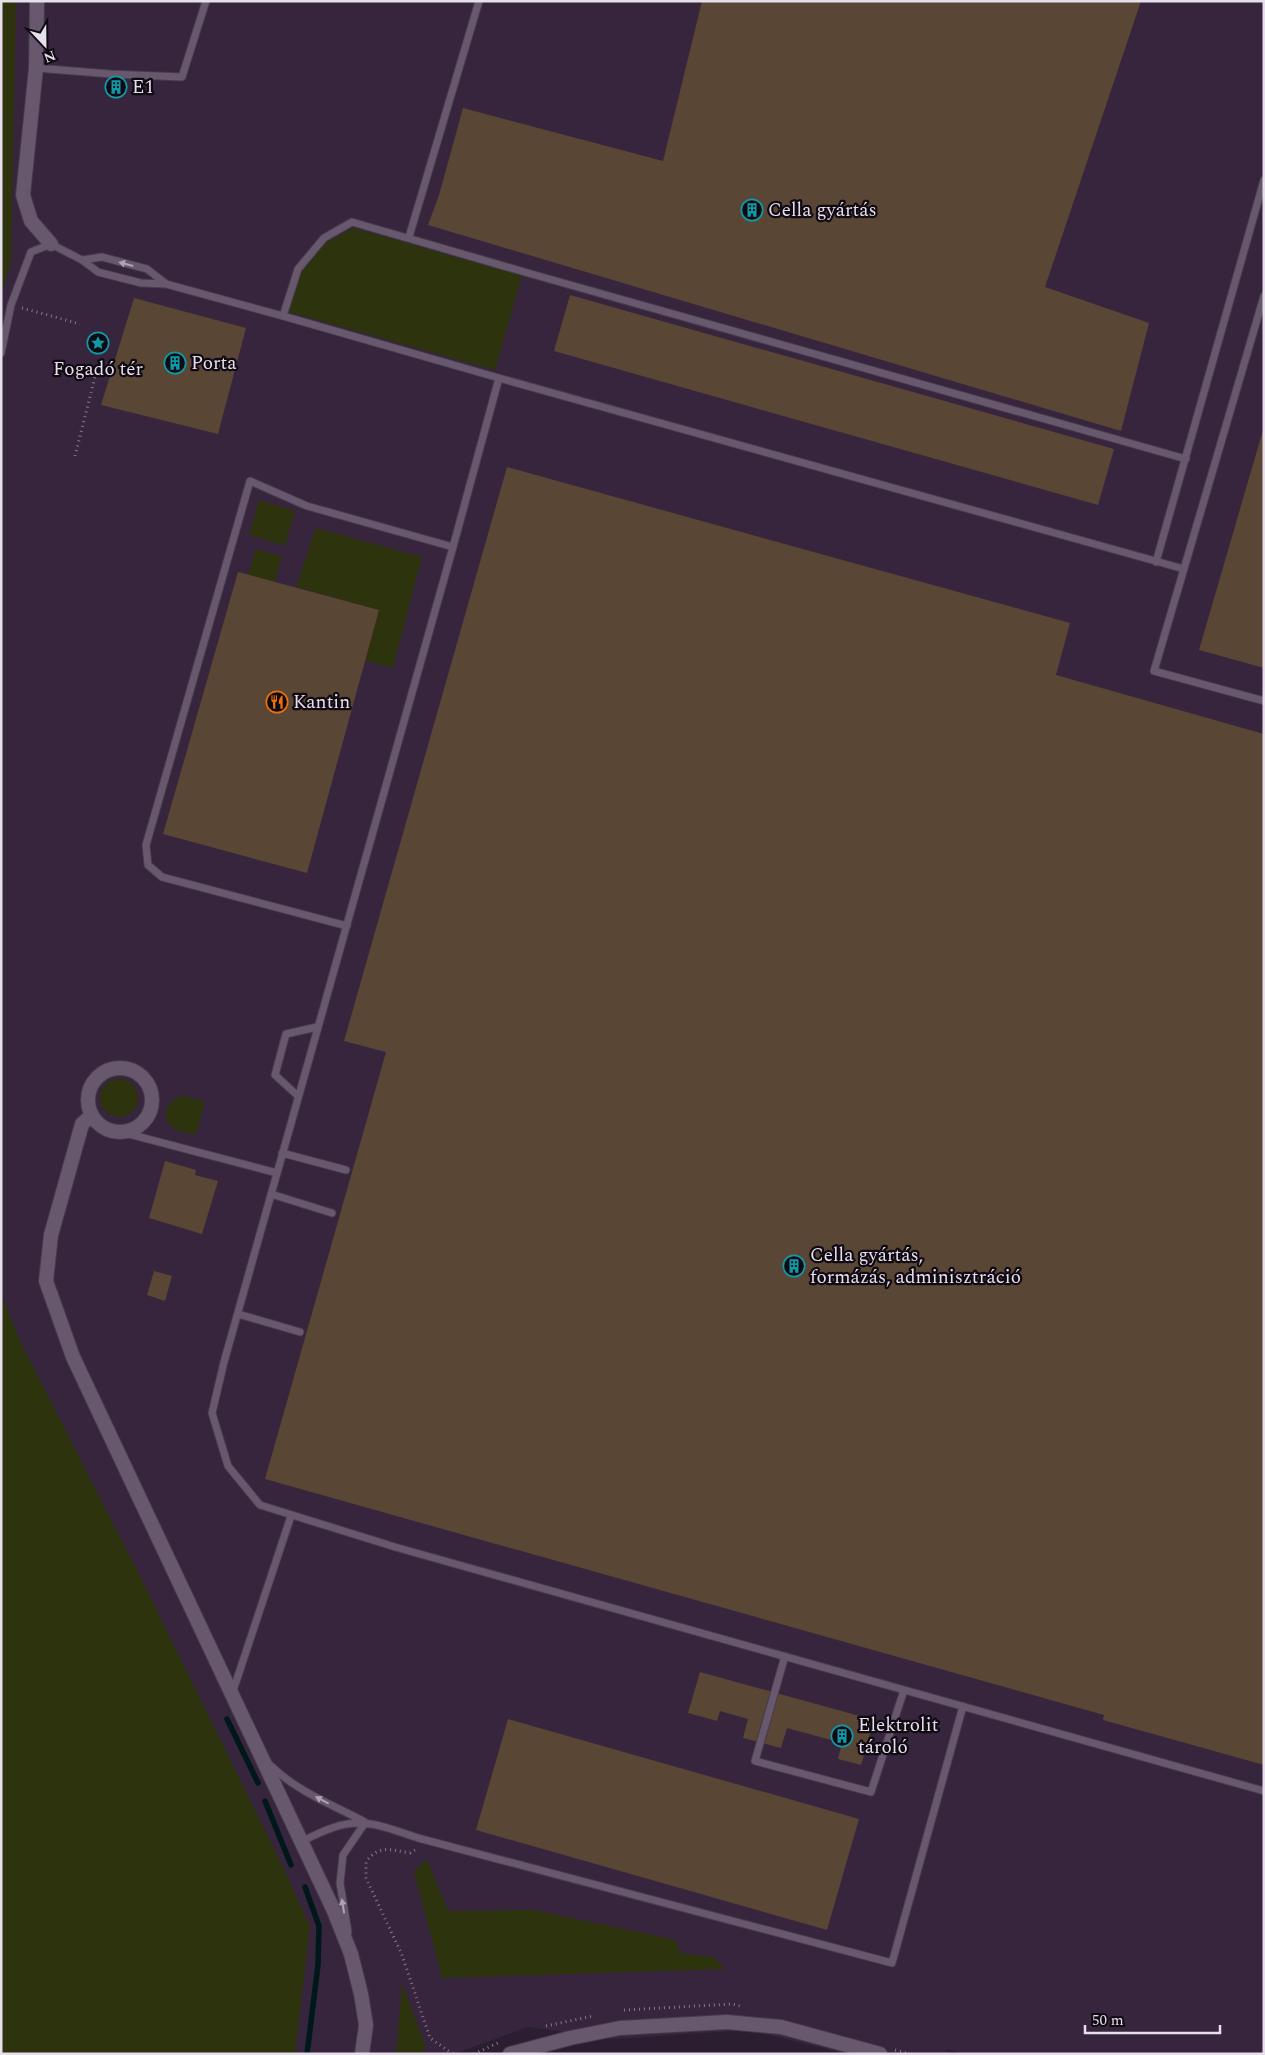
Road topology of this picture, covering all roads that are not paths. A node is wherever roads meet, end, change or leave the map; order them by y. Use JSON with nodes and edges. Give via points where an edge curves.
{"nodes":[{"id":1,"x":37,"y":1,"type":"edge"},
{"id":2,"x":206,"y":1,"type":"edge"},
{"id":3,"x":479,"y":1,"type":"edge"},
{"id":4,"x":36,"y":68,"type":"junction"},
{"id":5,"x":1264,"y":180,"type":"edge"},
{"id":6,"x":409,"y":237,"type":"junction"},
{"id":7,"x":51,"y":244,"type":"junction"},
{"id":8,"x":82,"y":260,"type":"junction"},
{"id":9,"x":166,"y":284,"type":"junction"},
{"id":10,"x":1264,"y":296,"type":"edge"},
{"id":11,"x":283,"y":316,"type":"junction"},
{"id":12,"x":1,"y":353,"type":"edge"},
{"id":13,"x":499,"y":378,"type":"junction"},
{"id":14,"x":1186,"y":459,"type":"junction"},
{"id":15,"x":453,"y":547,"type":"junction"},
{"id":16,"x":1156,"y":562,"type":"junction"},
{"id":17,"x":1184,"y":569,"type":"junction"},
{"id":18,"x":1264,"y":701,"type":"edge"},
{"id":19,"x":347,"y":926,"type":"junction"},
{"id":20,"x":318,"y":1027,"type":"junction"},
{"id":21,"x":298,"y":1096,"type":"junction"},
{"id":22,"x":92,"y":1115,"type":"junction"},
{"id":23,"x":121,"y":1132,"type":"junction"},
{"id":24,"x":282,"y":1152,"type":"junction"},
{"id":25,"x":346,"y":1170,"type":"dead end"},
{"id":26,"x":277,"y":1173,"type":"junction"},
{"id":27,"x":271,"y":1194,"type":"junction"},
{"id":28,"x":332,"y":1213,"type":"dead end"},
{"id":29,"x":238,"y":1314,"type":"junction"},
{"id":30,"x":300,"y":1332,"type":"dead end"},
{"id":31,"x":291,"y":1516,"type":"junction"},
{"id":32,"x":785,"y":1656,"type":"junction"},
{"id":33,"x":904,"y":1690,"type":"junction"},
{"id":34,"x":232,"y":1696,"type":"junction"},
{"id":35,"x":963,"y":1706,"type":"junction"},
{"id":36,"x":261,"y":1756,"type":"junction"},
{"id":37,"x":1264,"y":1791,"type":"edge"},
{"id":38,"x":365,"y":1823,"type":"junction"},
{"id":39,"x":301,"y":1842,"type":"junction"},
{"id":40,"x":352,"y":1954,"type":"junction"},
{"id":41,"x":362,"y":2054,"type":"edge"},
{"id":42,"x":510,"y":2054,"type":"edge"},
{"id":43,"x":880,"y":2054,"type":"edge"}],
"edges":[{"from":1,"to":4,"type":"street"},
{"from":2,"to":4,"type":"lane","via":[[182,76]]},
{"from":3,"to":6,"type":"lane"},
{"from":4,"to":7,"type":"street","via":[[24,195],[31,221]]},
{"from":5,"to":14,"type":"lane"},
{"from":6,"to":11,"type":"lane","via":[[352,222],[324,238],[298,269]]},
{"from":6,"to":14,"type":"lane","via":[[528,274]]},
{"from":7,"to":8,"type":"lane"},
{"from":7,"to":12,"type":"lane","via":[[31,252],[11,305]]},
{"from":8,"to":9,"type":"lane","via":[[98,272],[141,283]]},
{"from":9,"to":8,"type":"lane","one_way":true,"via":[[147,269],[102,257]]},
{"from":9,"to":11,"type":"lane"},
{"from":10,"to":17,"type":"lane"},
{"from":11,"to":13,"type":"lane"},
{"from":13,"to":15,"type":"lane"},
{"from":13,"to":16,"type":"lane"},
{"from":14,"to":16,"type":"lane"},
{"from":15,"to":19,"type":"lane"},
{"from":15,"to":19,"type":"lane","via":[[307,506],[250,481],[146,845],[148,866],[162,877]]},
{"from":16,"to":17,"type":"lane"},
{"from":17,"to":18,"type":"lane","via":[[1154,671]]},
{"from":19,"to":20,"type":"lane"},
{"from":20,"to":21,"type":"lane"},
{"from":20,"to":21,"type":"lane","via":[[286,1034],[275,1075]]},
{"from":21,"to":24,"type":"lane"},
{"from":22,"to":23,"type":"street","via":[[103,1127]]},
{"from":22,"to":23,"type":"street","via":[[88,1098],[95,1080],[113,1069],[134,1071],[148,1086],[151,1107],[140,1124]]},
{"from":22,"to":34,"type":"street","via":[[82,1124],[51,1235],[46,1281],[73,1357]]},
{"from":23,"to":26,"type":"lane"},
{"from":24,"to":25,"type":"lane"},
{"from":24,"to":26,"type":"lane"},
{"from":26,"to":27,"type":"lane"},
{"from":27,"to":28,"type":"lane"},
{"from":27,"to":29,"type":"lane"},
{"from":29,"to":30,"type":"lane"},
{"from":29,"to":31,"type":"lane","via":[[212,1413],[228,1466],[260,1505]]},
{"from":31,"to":32,"type":"lane"},
{"from":31,"to":34,"type":"lane"},
{"from":32,"to":33,"type":"lane"},
{"from":32,"to":33,"type":"lane","via":[[755,1761],[871,1792]]},
{"from":33,"to":35,"type":"lane"},
{"from":34,"to":36,"type":"street"},
{"from":35,"to":37,"type":"lane"},
{"from":35,"to":38,"type":"lane","via":[[892,1963]]},
{"from":38,"to":36,"type":"lane","one_way":true,"via":[[302,1790],[281,1776]]},
{"from":36,"to":39,"type":"street"},
{"from":38,"to":39,"type":"lane","via":[[326,1828]]},
{"from":40,"to":38,"type":"lane","one_way":true,"via":[[340,1883],[343,1855]]},
{"from":39,"to":40,"type":"street"},
{"from":40,"to":41,"type":"street","via":[[366,2025]]},
{"from":42,"to":43,"type":"street","via":[[620,2028],[727,2022],[781,2027]]}]}
